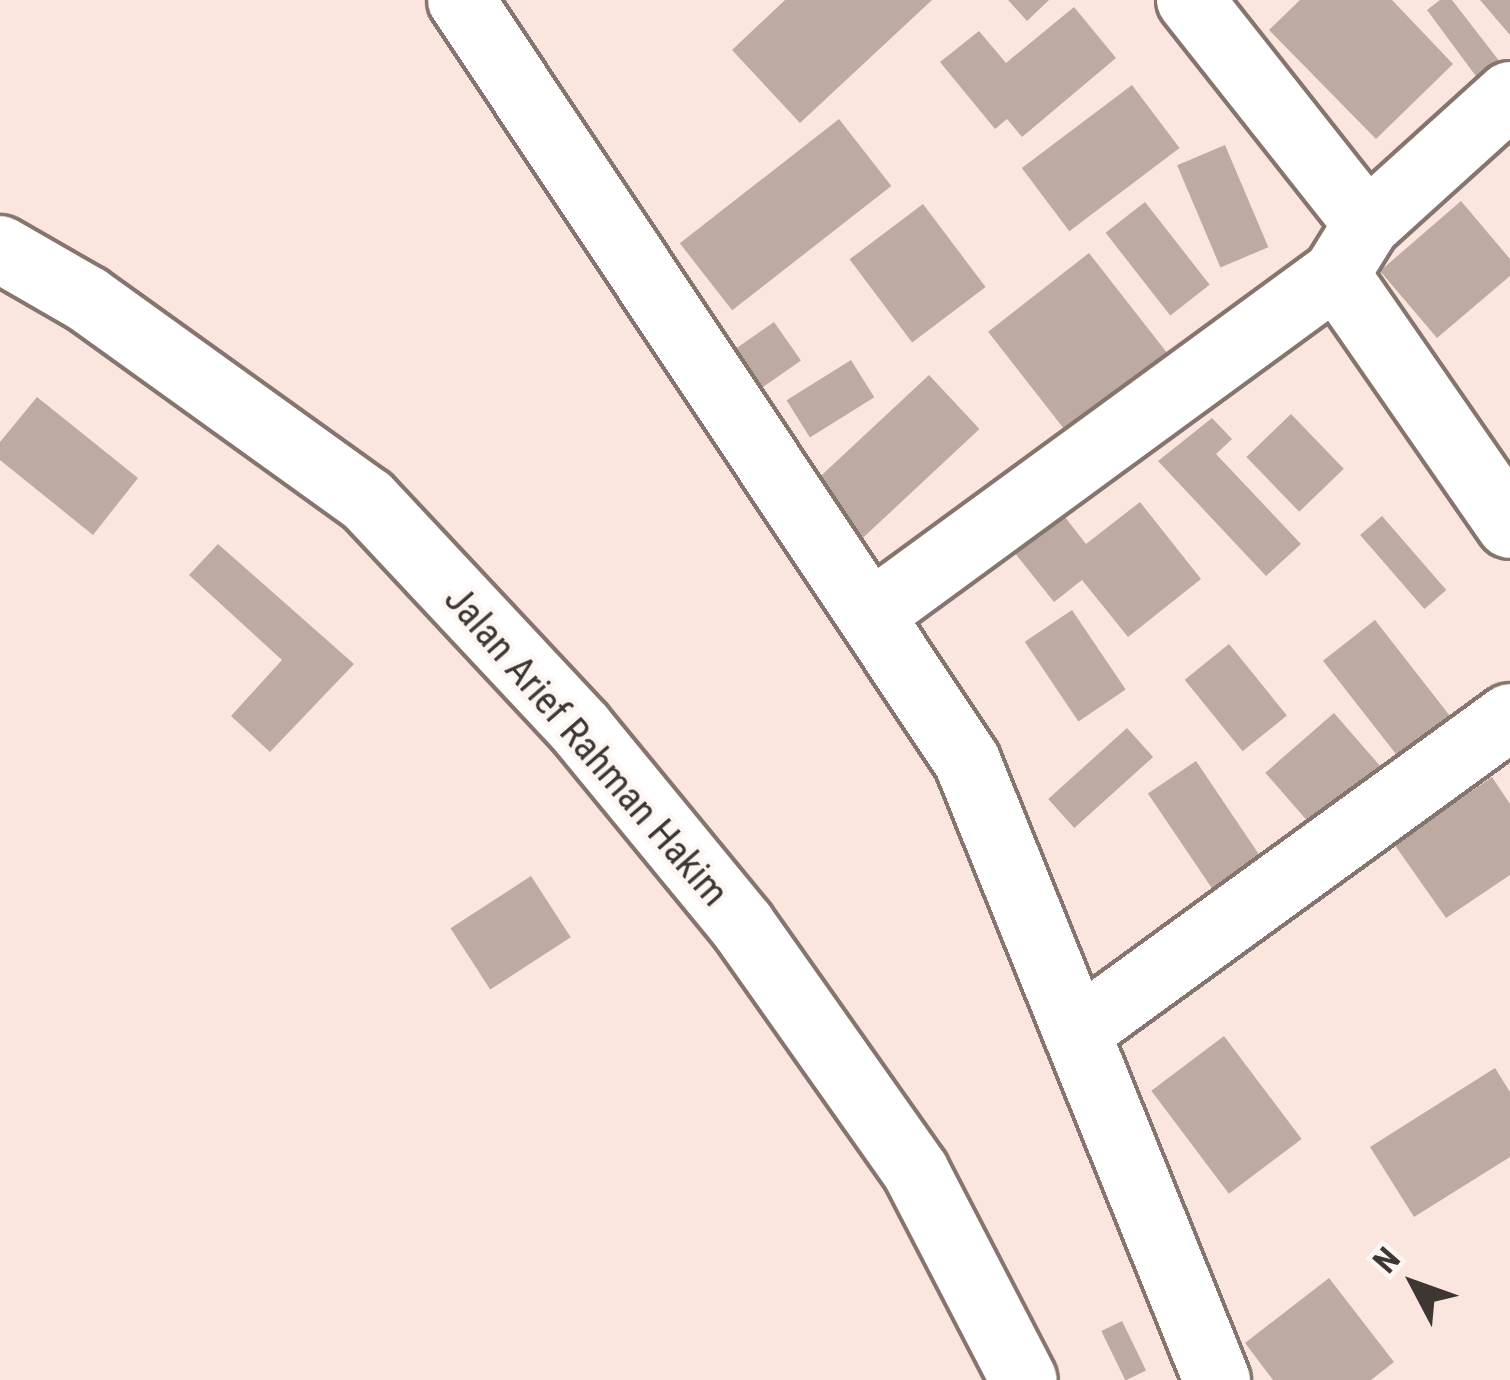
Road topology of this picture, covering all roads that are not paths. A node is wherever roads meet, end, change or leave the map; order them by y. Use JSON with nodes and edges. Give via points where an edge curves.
{"nodes":[{"id":1,"x":461,"y":0,"type":"edge"},
{"id":2,"x":1190,"y":0,"type":"edge"},
{"id":3,"x":1510,"y":95,"type":"edge"},
{"id":4,"x":0,"y":249,"type":"edge"},
{"id":5,"x":1352,"y":249,"type":"junction"},
{"id":6,"x":1510,"y":525,"type":"edge"},
{"id":7,"x":874,"y":612,"type":"junction"},
{"id":8,"x":1510,"y":717,"type":"edge"},
{"id":9,"x":1077,"y":1032,"type":"junction"},
{"id":10,"x":1024,"y":1380,"type":"edge"},
{"id":11,"x":1217,"y":1380,"type":"edge"}],
"edges":[{"from":1,"to":7,"type":"street"},
{"from":2,"to":5,"type":"street"},
{"from":3,"to":5,"type":"street"},
{"from":4,"to":10,"type":"street","name":"Jalan Arief Rahman Hakim","via":[[87,299],[368,500],[581,729],[742,925],[916,1172]]},
{"from":5,"to":6,"type":"street"},
{"from":5,"to":7,"type":"street"},
{"from":7,"to":9,"type":"street","via":[[967,761]]},
{"from":8,"to":9,"type":"street"},
{"from":9,"to":11,"type":"street"}]}
